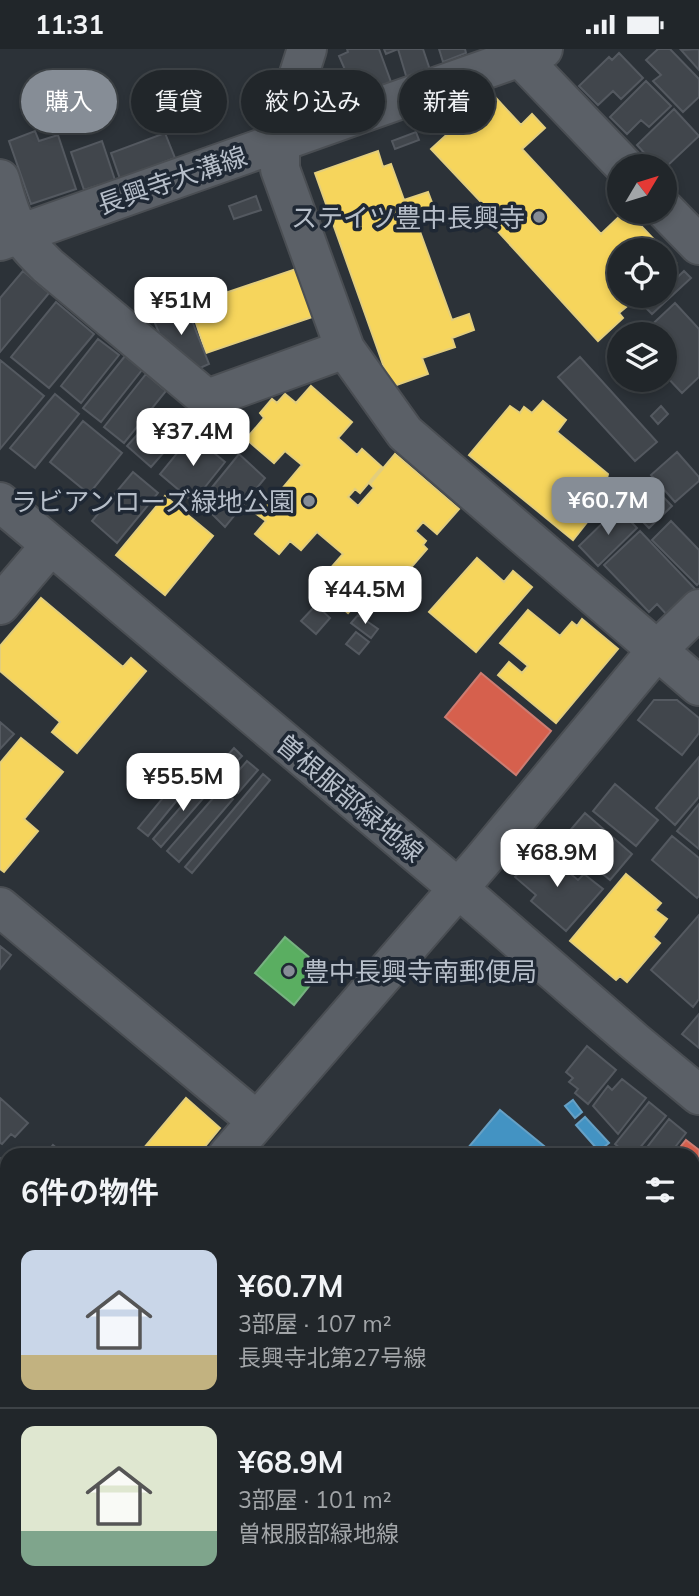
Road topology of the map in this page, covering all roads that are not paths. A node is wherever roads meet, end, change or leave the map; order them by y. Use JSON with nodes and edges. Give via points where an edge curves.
{"nodes":[{"id":1,"x":531,"y":53,"type":"edge"},
{"id":2,"x":297,"y":57,"type":"edge"},
{"id":3,"x":284,"y":141,"type":"junction"},
{"id":4,"x":614,"y":154,"type":"edge"},
{"id":5,"x":0,"y":179,"type":"edge"},
{"id":6,"x":677,"y":222,"type":"edge"},
{"id":7,"x":10,"y":237,"type":"edge"},
{"id":8,"x":699,"y":245,"type":"edge"},
{"id":9,"x":345,"y":349,"type":"junction"},
{"id":10,"x":0,"y":502,"type":"edge"},
{"id":11,"x":51,"y":545,"type":"junction"},
{"id":12,"x":0,"y":605,"type":"edge"},
{"id":13,"x":699,"y":609,"type":"edge"},
{"id":14,"x":657,"y":650,"type":"junction"},
{"id":15,"x":699,"y":686,"type":"edge"},
{"id":16,"x":458,"y":889,"type":"junction"},
{"id":17,"x":0,"y":907,"type":"edge"},
{"id":18,"x":699,"y":1095,"type":"edge"},
{"id":19,"x":257,"y":1121,"type":"junction"},
{"id":20,"x":234,"y":1148,"type":"edge"}],
"edges":[{"from":1,"to":3,"type":"street","name":"長興寺大溝線"},
{"from":1,"to":4,"type":"street"},
{"from":2,"to":3,"type":"street"},
{"from":3,"to":7,"type":"street","name":"長興寺大溝線"},
{"from":3,"to":9,"type":"street","via":[[281,169]]},
{"from":5,"to":7,"type":"street","via":[[11,214]]},
{"from":6,"to":8,"type":"street"},
{"from":7,"to":9,"type":"street","via":[[207,400]]},
{"from":9,"to":14,"type":"street","via":[[405,432]]},
{"from":10,"to":11,"type":"street","name":"曽根服部緑地線"},
{"from":11,"to":12,"type":"street"},
{"from":11,"to":16,"type":"street","name":"曽根服部緑地線"},
{"from":13,"to":14,"type":"street"},
{"from":14,"to":15,"type":"street"},
{"from":14,"to":16,"type":"street"},
{"from":16,"to":18,"type":"street","name":"曽根服部緑地線"},
{"from":16,"to":19,"type":"street"},
{"from":17,"to":19,"type":"street"},
{"from":19,"to":20,"type":"street"}]}
